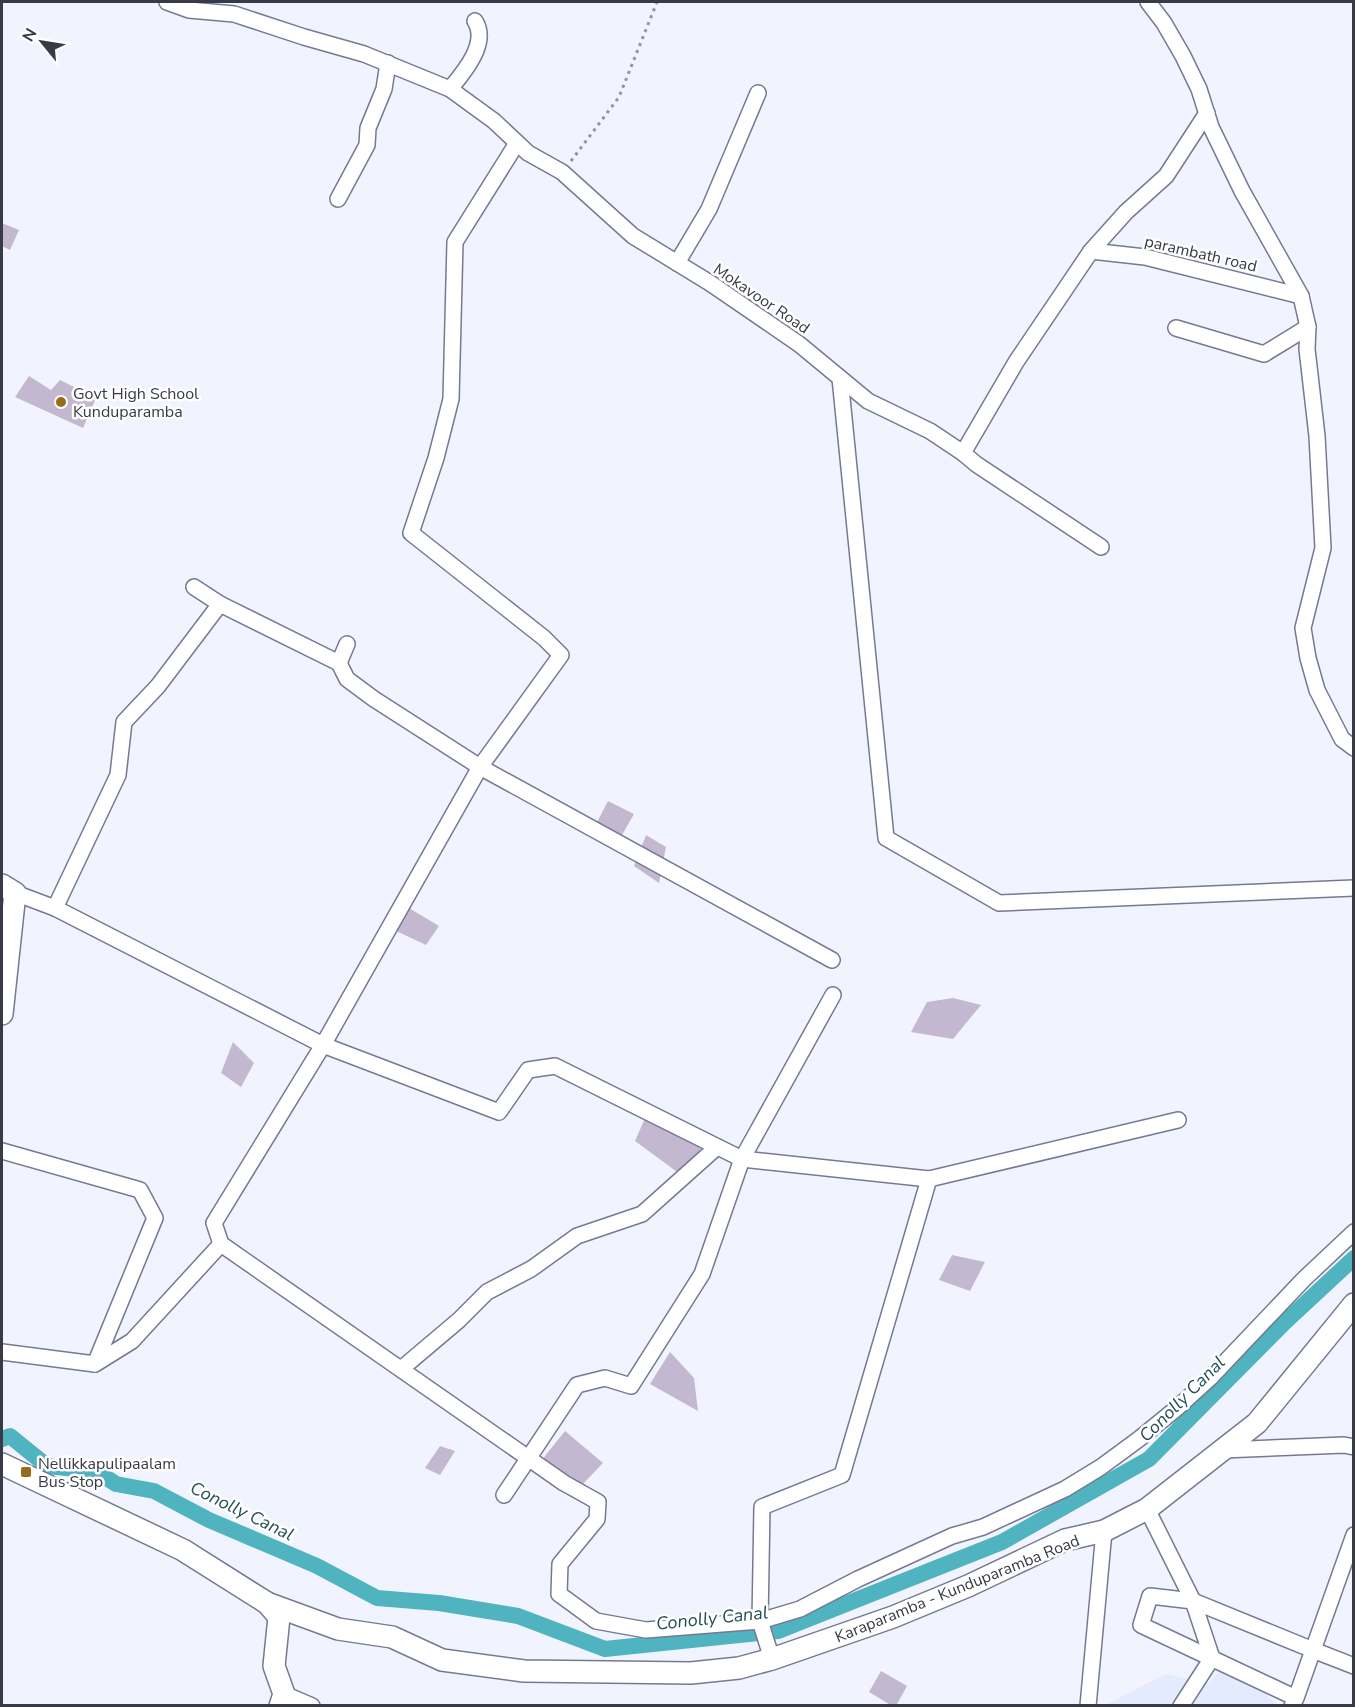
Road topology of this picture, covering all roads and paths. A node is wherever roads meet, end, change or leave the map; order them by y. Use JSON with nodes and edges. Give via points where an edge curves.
{"nodes":[{"id":1,"x":167,"y":2,"type":"edge"},
{"id":2,"x":657,"y":2,"type":"edge"},
{"id":3,"x":1148,"y":2,"type":"edge"},
{"id":4,"x":476,"y":21,"type":"dead end"},
{"id":5,"x":388,"y":63,"type":"junction"},
{"id":6,"x":450,"y":89,"type":"junction"},
{"id":7,"x":758,"y":93,"type":"dead end"},
{"id":8,"x":1207,"y":113,"type":"junction"},
{"id":9,"x":517,"y":143,"type":"junction"},
{"id":10,"x":562,"y":172,"type":"junction"},
{"id":11,"x":338,"y":199,"type":"dead end"},
{"id":12,"x":1091,"y":251,"type":"junction"},
{"id":13,"x":677,"y":263,"type":"junction"},
{"id":14,"x":1301,"y":296,"type":"junction"},
{"id":15,"x":1308,"y":327,"type":"junction"},
{"id":16,"x":1176,"y":328,"type":"dead end"},
{"id":17,"x":840,"y":378,"type":"junction"},
{"id":18,"x":963,"y":453,"type":"junction"},
{"id":19,"x":1101,"y":547,"type":"dead end"},
{"id":20,"x":194,"y":587,"type":"dead end"},
{"id":21,"x":220,"y":604,"type":"junction"},
{"id":22,"x":347,"y":644,"type":"dead end"},
{"id":23,"x":339,"y":663,"type":"junction"},
{"id":24,"x":1353,"y":748,"type":"edge"},
{"id":25,"x":480,"y":766,"type":"junction"},
{"id":26,"x":1353,"y":888,"type":"edge"},
{"id":27,"x":8,"y":889,"type":"edge"},
{"id":28,"x":55,"y":908,"type":"junction"},
{"id":29,"x":832,"y":960,"type":"dead end"},
{"id":30,"x":833,"y":995,"type":"dead end"},
{"id":31,"x":2,"y":1014,"type":"edge"},
{"id":32,"x":323,"y":1045,"type":"junction"},
{"id":33,"x":1178,"y":1120,"type":"dead end"},
{"id":34,"x":717,"y":1147,"type":"junction"},
{"id":35,"x":2,"y":1151,"type":"edge"},
{"id":36,"x":742,"y":1159,"type":"junction"},
{"id":37,"x":929,"y":1179,"type":"junction"},
{"id":38,"x":1353,"y":1232,"type":"edge"},
{"id":39,"x":222,"y":1244,"type":"junction"},
{"id":40,"x":1353,"y":1304,"type":"edge"},
{"id":41,"x":2,"y":1352,"type":"edge"},
{"id":42,"x":95,"y":1364,"type":"junction"},
{"id":43,"x":401,"y":1369,"type":"junction"},
{"id":44,"x":1353,"y":1447,"type":"edge"},
{"id":45,"x":1223,"y":1450,"type":"junction"},
{"id":46,"x":528,"y":1458,"type":"junction"},
{"id":47,"x":2,"y":1464,"type":"edge"},
{"id":48,"x":504,"y":1495,"type":"dead end"},
{"id":49,"x":1147,"y":1509,"type":"junction"},
{"id":50,"x":1104,"y":1531,"type":"junction"},
{"id":51,"x":1353,"y":1535,"type":"edge"},
{"id":52,"x":1192,"y":1601,"type":"junction"},
{"id":53,"x":267,"y":1603,"type":"junction"},
{"id":54,"x":760,"y":1621,"type":"junction"},
{"id":55,"x":1313,"y":1650,"type":"junction"},
{"id":56,"x":1212,"y":1658,"type":"junction"},
{"id":57,"x":772,"y":1659,"type":"junction"},
{"id":58,"x":1353,"y":1666,"type":"edge"},
{"id":59,"x":282,"y":1700,"type":"edge"},
{"id":60,"x":1294,"y":1702,"type":"edge"},
{"id":61,"x":312,"y":1706,"type":"edge"},
{"id":62,"x":1088,"y":1706,"type":"edge"},
{"id":63,"x":1181,"y":1706,"type":"edge"}],
"edges":[{"from":1,"to":5,"type":"street","name":"Mokavoor Road","via":[[189,10],[234,14]]},
{"from":2,"to":10,"type":"path","via":[[619,97]]},
{"from":3,"to":8,"type":"street","via":[[1183,56]]},
{"from":4,"to":6,"type":"street","via":[[480,35],[475,52]]},
{"from":5,"to":6,"type":"street","name":"Mokavoor Road"},
{"from":5,"to":11,"type":"street","via":[[384,89],[368,128],[367,146]]},
{"from":6,"to":9,"type":"street","name":"Mokavoor Road"},
{"from":7,"to":13,"type":"street","via":[[709,209]]},
{"from":8,"to":12,"type":"street","via":[[1166,176]]},
{"from":8,"to":14,"type":"street","via":[[1242,191]]},
{"from":9,"to":10,"type":"street","name":"Mokavoor Road"},
{"from":9,"to":25,"type":"street","via":[[455,242],[452,399],[411,533],[561,655]]},
{"from":10,"to":13,"type":"street","name":"Mokavoor Road","via":[[633,236]]},
{"from":12,"to":14,"type":"street","name":"parambath road","via":[[1145,257]]},
{"from":12,"to":18,"type":"street","via":[[1016,362]]},
{"from":13,"to":17,"type":"street","name":"Mokavoor Road","via":[[799,344]]},
{"from":14,"to":15,"type":"street"},
{"from":15,"to":16,"type":"street","via":[[1264,354]]},
{"from":15,"to":24,"type":"street","via":[[1323,548],[1303,628],[1317,690],[1342,739]]},
{"from":17,"to":18,"type":"street","name":"Mokavoor Road","via":[[868,401],[930,431]]},
{"from":17,"to":26,"type":"street","via":[[886,838],[999,903]]},
{"from":18,"to":19,"type":"street","name":"Mokavoor Road"},
{"from":20,"to":21,"type":"street"},
{"from":21,"to":23,"type":"street"},
{"from":21,"to":28,"type":"street","via":[[158,686],[124,722],[118,776]]},
{"from":22,"to":23,"type":"street"},
{"from":23,"to":25,"type":"street","via":[[347,679],[374,699]]},
{"from":25,"to":29,"type":"street"},
{"from":25,"to":32,"type":"street"},
{"from":27,"to":28,"type":"street"},
{"from":27,"to":31,"type":"main road"},
{"from":28,"to":32,"type":"street"},
{"from":30,"to":36,"type":"street"},
{"from":32,"to":34,"type":"street","via":[[499,1112],[528,1071],[555,1066]]},
{"from":32,"to":39,"type":"street","via":[[214,1223]]},
{"from":33,"to":37,"type":"street"},
{"from":34,"to":36,"type":"street"},
{"from":34,"to":43,"type":"street","via":[[642,1214],[577,1236],[531,1269],[488,1292]]},
{"from":35,"to":42,"type":"street","via":[[140,1190],[155,1218]]},
{"from":36,"to":37,"type":"street"},
{"from":36,"to":46,"type":"street","via":[[702,1274],[631,1386],[605,1378],[577,1385]]},
{"from":37,"to":54,"type":"street","via":[[842,1475],[762,1507]]},
{"from":38,"to":54,"type":"street","via":[[1210,1378],[1101,1467],[1065,1489],[983,1527],[952,1536],[800,1610]]},
{"from":39,"to":42,"type":"street","via":[[132,1341]]},
{"from":39,"to":43,"type":"street"},
{"from":40,"to":45,"type":"main road","name":"Karaparamba - Kunduparamba Road","via":[[1257,1423]]},
{"from":41,"to":42,"type":"street"},
{"from":43,"to":46,"type":"street"},
{"from":44,"to":45,"type":"street"},
{"from":45,"to":49,"type":"main road","name":"Karaparamba - Kunduparamba Road"},
{"from":46,"to":48,"type":"street"},
{"from":46,"to":54,"type":"street","via":[[597,1502],[597,1519],[560,1564],[559,1594],[596,1622],[646,1630]]},
{"from":47,"to":53,"type":"main road","name":"Karaparamba - Kunduparamba Road","via":[[183,1550]]},
{"from":49,"to":50,"type":"main road","name":"Karaparamba - Kunduparamba Road"},
{"from":49,"to":52,"type":"street"},
{"from":50,"to":57,"type":"main road","name":"Karaparamba - Kunduparamba Road","via":[[1065,1540],[968,1586]]},
{"from":50,"to":62,"type":"street"},
{"from":51,"to":55,"type":"street"},
{"from":52,"to":55,"type":"street"},
{"from":52,"to":56,"type":"street"},
{"from":52,"to":56,"type":"street","via":[[1149,1596],[1141,1625]]},
{"from":53,"to":57,"type":"main road","name":"Karaparamba - Kunduparamba Road","via":[[338,1629],[392,1637],[442,1660],[524,1671],[691,1673],[740,1668]]},
{"from":53,"to":59,"type":"main road","via":[[279,1617],[274,1666]]},
{"from":54,"to":57,"type":"street"},
{"from":55,"to":58,"type":"street"},
{"from":55,"to":60,"type":"street"},
{"from":56,"to":60,"type":"street"},
{"from":56,"to":63,"type":"street"},
{"from":59,"to":61,"type":"street"}]}
